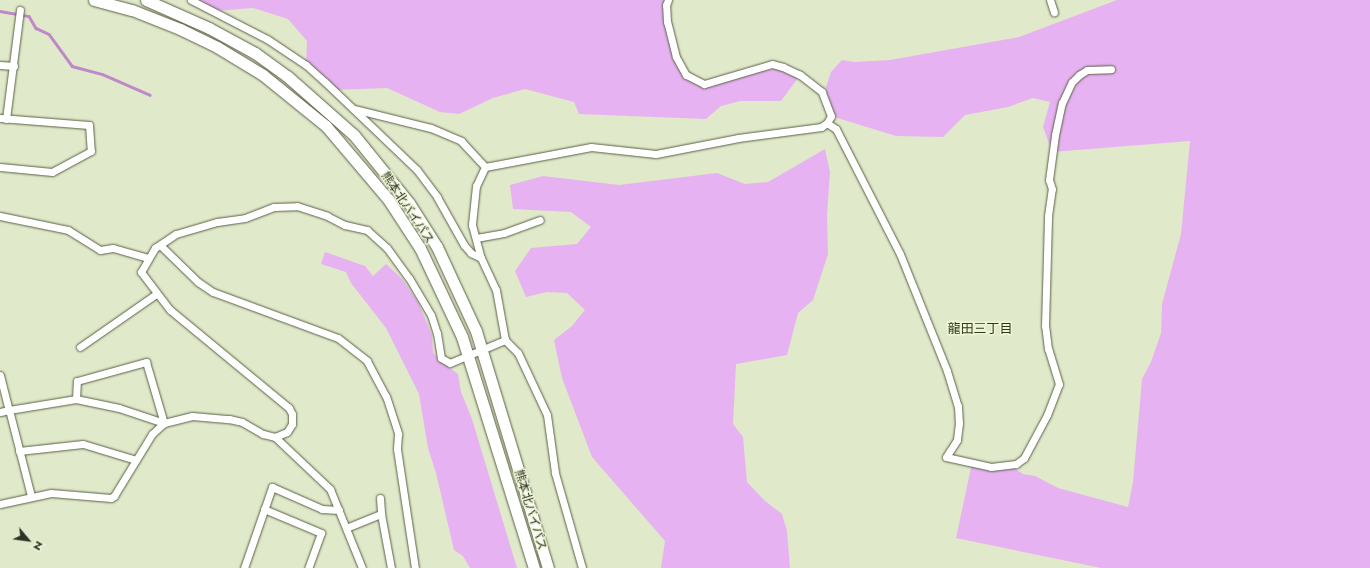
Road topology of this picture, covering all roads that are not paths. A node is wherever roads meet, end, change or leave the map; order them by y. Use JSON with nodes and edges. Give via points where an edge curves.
{"nodes":[{"id":1,"x":94,"y":0,"type":"edge"},
{"id":2,"x":146,"y":0,"type":"edge"},
{"id":3,"x":191,"y":0,"type":"edge"},
{"id":4,"x":668,"y":0,"type":"edge"},
{"id":5,"x":1050,"y":0,"type":"edge"},
{"id":6,"x":20,"y":10,"type":"dead end"},
{"id":7,"x":1054,"y":12,"type":"dead end"},
{"id":8,"x":0,"y":65,"type":"edge"},
{"id":9,"x":14,"y":66,"type":"junction"},
{"id":10,"x":1111,"y":69,"type":"dead end"},
{"id":11,"x":351,"y":108,"type":"junction"},
{"id":12,"x":3,"y":119,"type":"edge"},
{"id":13,"x":827,"y":123,"type":"junction"},
{"id":14,"x":0,"y":167,"type":"edge"},
{"id":15,"x":485,"y":167,"type":"junction"},
{"id":16,"x":0,"y":216,"type":"edge"},
{"id":17,"x":540,"y":220,"type":"dead end"},
{"id":18,"x":476,"y":238,"type":"junction"},
{"id":19,"x":160,"y":245,"type":"junction"},
{"id":20,"x":148,"y":258,"type":"junction"},
{"id":21,"x":481,"y":258,"type":"junction"},
{"id":22,"x":156,"y":294,"type":"junction"},
{"id":23,"x":506,"y":340,"type":"junction"},
{"id":24,"x":80,"y":347,"type":"dead end"},
{"id":25,"x":482,"y":349,"type":"junction"},
{"id":26,"x":469,"y":356,"type":"junction"},
{"id":27,"x":0,"y":374,"type":"edge"},
{"id":28,"x":76,"y":399,"type":"junction"},
{"id":29,"x":9,"y":410,"type":"junction"},
{"id":30,"x":0,"y":412,"type":"edge"},
{"id":31,"x":164,"y":423,"type":"junction"},
{"id":32,"x":275,"y":437,"type":"junction"},
{"id":33,"x":19,"y":451,"type":"junction"},
{"id":34,"x":136,"y":460,"type":"junction"},
{"id":35,"x":31,"y":496,"type":"junction"},
{"id":36,"x":380,"y":498,"type":"dead end"},
{"id":37,"x":0,"y":504,"type":"edge"},
{"id":38,"x":264,"y":509,"type":"junction"},
{"id":39,"x":339,"y":510,"type":"junction"},
{"id":40,"x":381,"y":514,"type":"junction"},
{"id":41,"x":346,"y":528,"type":"junction"},
{"id":42,"x":247,"y":567,"type":"edge"},
{"id":43,"x":308,"y":568,"type":"edge"},
{"id":44,"x":362,"y":568,"type":"edge"},
{"id":45,"x":391,"y":568,"type":"edge"},
{"id":46,"x":414,"y":568,"type":"edge"},
{"id":47,"x":534,"y":568,"type":"edge"},
{"id":48,"x":548,"y":568,"type":"edge"},
{"id":49,"x":582,"y":568,"type":"edge"}],
"edges":[{"from":1,"to":26,"type":"highway","name":"熊本北バイパス","via":[[132,10],[217,47],[263,75],[326,126],[368,173],[403,221],[439,287]]},
{"from":2,"to":25,"type":"highway","name":"熊本北バイパス","via":[[174,11],[254,53],[314,97],[354,135],[409,203],[437,248]]},
{"from":3,"to":11,"type":"street","via":[[227,17],[306,65]]},
{"from":4,"to":13,"type":"street","via":[[667,22],[676,56],[686,75],[704,84],[772,64],[783,67],[800,75],[822,92],[831,116]]},
{"from":5,"to":7,"type":"street"},
{"from":6,"to":9,"type":"street"},
{"from":8,"to":9,"type":"street"},
{"from":9,"to":12,"type":"street"},
{"from":10,"to":13,"type":"street","via":[[1087,70],[1079,75],[1072,82],[1061,109],[1049,180],[1052,189],[1048,216],[1044,326],[1059,384],[1050,409],[1024,458],[1016,464],[991,467],[946,457],[957,440],[959,423],[958,406],[947,371],[900,254],[836,129]]},
{"from":11,"to":15,"type":"street","via":[[431,128],[461,141]]},
{"from":11,"to":21,"type":"street","via":[[417,170],[437,197],[464,245],[471,253]]},
{"from":12,"to":14,"type":"street","via":[[90,125],[91,151],[52,172]]},
{"from":13,"to":15,"type":"street","via":[[821,127],[738,138],[656,154],[591,147]]},
{"from":15,"to":18,"type":"street","via":[[474,197],[472,225]]},
{"from":16,"to":20,"type":"street","via":[[68,230],[100,250],[113,248]]},
{"from":17,"to":18,"type":"street","via":[[504,233]]},
{"from":18,"to":21,"type":"street"},
{"from":19,"to":20,"type":"street"},
{"from":19,"to":26,"type":"street","via":[[176,234],[217,222],[245,218],[274,207],[297,206],[345,225],[367,230],[386,248],[410,278],[431,315],[441,358],[450,363]]},
{"from":19,"to":46,"type":"street","via":[[198,282],[213,292],[338,338],[367,361],[386,396],[398,434],[397,449]]},
{"from":20,"to":22,"type":"street","via":[[142,272]]},
{"from":21,"to":23,"type":"street","via":[[496,290]]},
{"from":22,"to":24,"type":"street"},
{"from":22,"to":32,"type":"street","via":[[170,310],[289,408],[292,424],[286,432]]},
{"from":23,"to":25,"type":"street"},
{"from":23,"to":49,"type":"street","via":[[518,353],[546,415],[555,473]]},
{"from":25,"to":26,"type":"street"},
{"from":25,"to":48,"type":"highway","name":"熊本北バイパス"},
{"from":26,"to":47,"type":"highway","name":"熊本北バイパス"},
{"from":27,"to":29,"type":"street"},
{"from":28,"to":29,"type":"street"},
{"from":28,"to":31,"type":"street","via":[[119,408]]},
{"from":28,"to":31,"type":"street","via":[[77,380],[146,362]]},
{"from":29,"to":30,"type":"street"},
{"from":29,"to":33,"type":"street"},
{"from":31,"to":32,"type":"street","via":[[192,416],[229,419]]},
{"from":31,"to":34,"type":"street","via":[[152,434]]},
{"from":32,"to":39,"type":"street","via":[[330,488]]},
{"from":33,"to":34,"type":"street","via":[[83,444]]},
{"from":33,"to":35,"type":"street"},
{"from":34,"to":35,"type":"street","via":[[111,498],[51,493]]},
{"from":35,"to":37,"type":"street"},
{"from":36,"to":40,"type":"street"},
{"from":38,"to":39,"type":"street","via":[[272,487],[322,509]]},
{"from":38,"to":42,"type":"street"},
{"from":38,"to":43,"type":"street","via":[[321,534]]},
{"from":39,"to":41,"type":"street"},
{"from":40,"to":41,"type":"street"},
{"from":40,"to":45,"type":"street"},
{"from":41,"to":44,"type":"street"}]}
